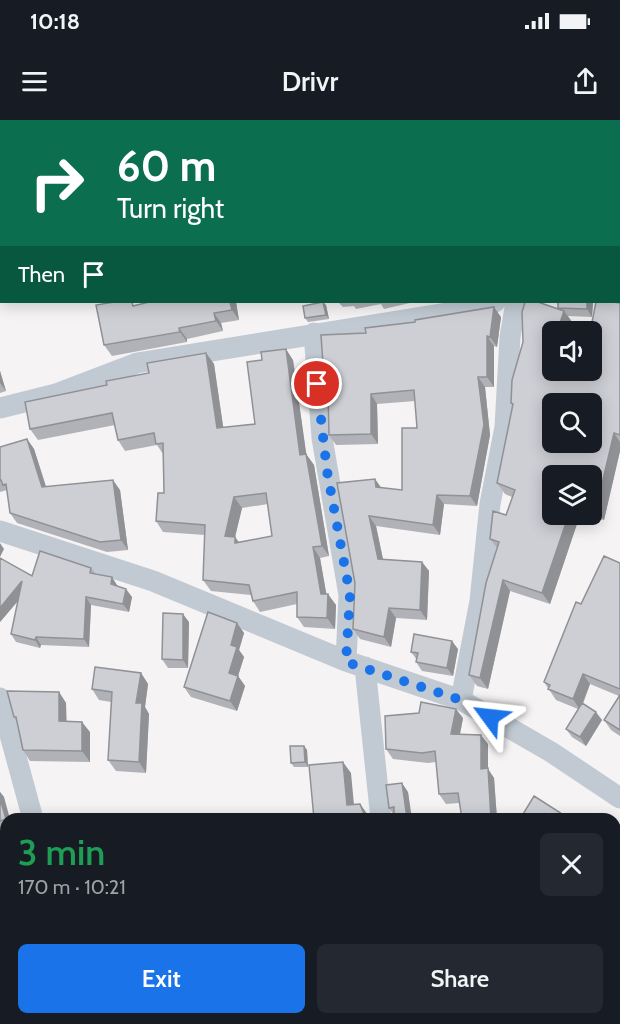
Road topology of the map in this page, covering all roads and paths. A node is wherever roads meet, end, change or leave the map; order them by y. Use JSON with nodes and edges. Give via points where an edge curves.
{"nodes":[{"id":1,"x":493,"y":303,"type":"edge"},
{"id":2,"x":516,"y":303,"type":"edge"},
{"id":3,"x":314,"y":333,"type":"junction"},
{"id":4,"x":0,"y":408,"type":"edge"},
{"id":5,"x":0,"y":531,"type":"edge"},
{"id":6,"x":355,"y":664,"type":"junction"},
{"id":7,"x":0,"y":700,"type":"edge"},
{"id":8,"x":461,"y":700,"type":"junction"},
{"id":9,"x":620,"y":798,"type":"edge"},
{"id":10,"x":31,"y":813,"type":"edge"},
{"id":11,"x":380,"y":813,"type":"edge"}],
"edges":[{"from":1,"to":3,"type":"street"},
{"from":2,"to":8,"type":"street","via":[[505,427],[490,504],[480,601]]},
{"from":3,"to":4,"type":"street","via":[[137,363],[56,394]]},
{"from":3,"to":6,"type":"street","via":[[322,438],[350,595]]},
{"from":5,"to":6,"type":"street","via":[[153,581]]},
{"from":6,"to":8,"type":"street"},
{"from":6,"to":11,"type":"street"},
{"from":7,"to":10,"type":"street"},
{"from":8,"to":9,"type":"street"}]}
